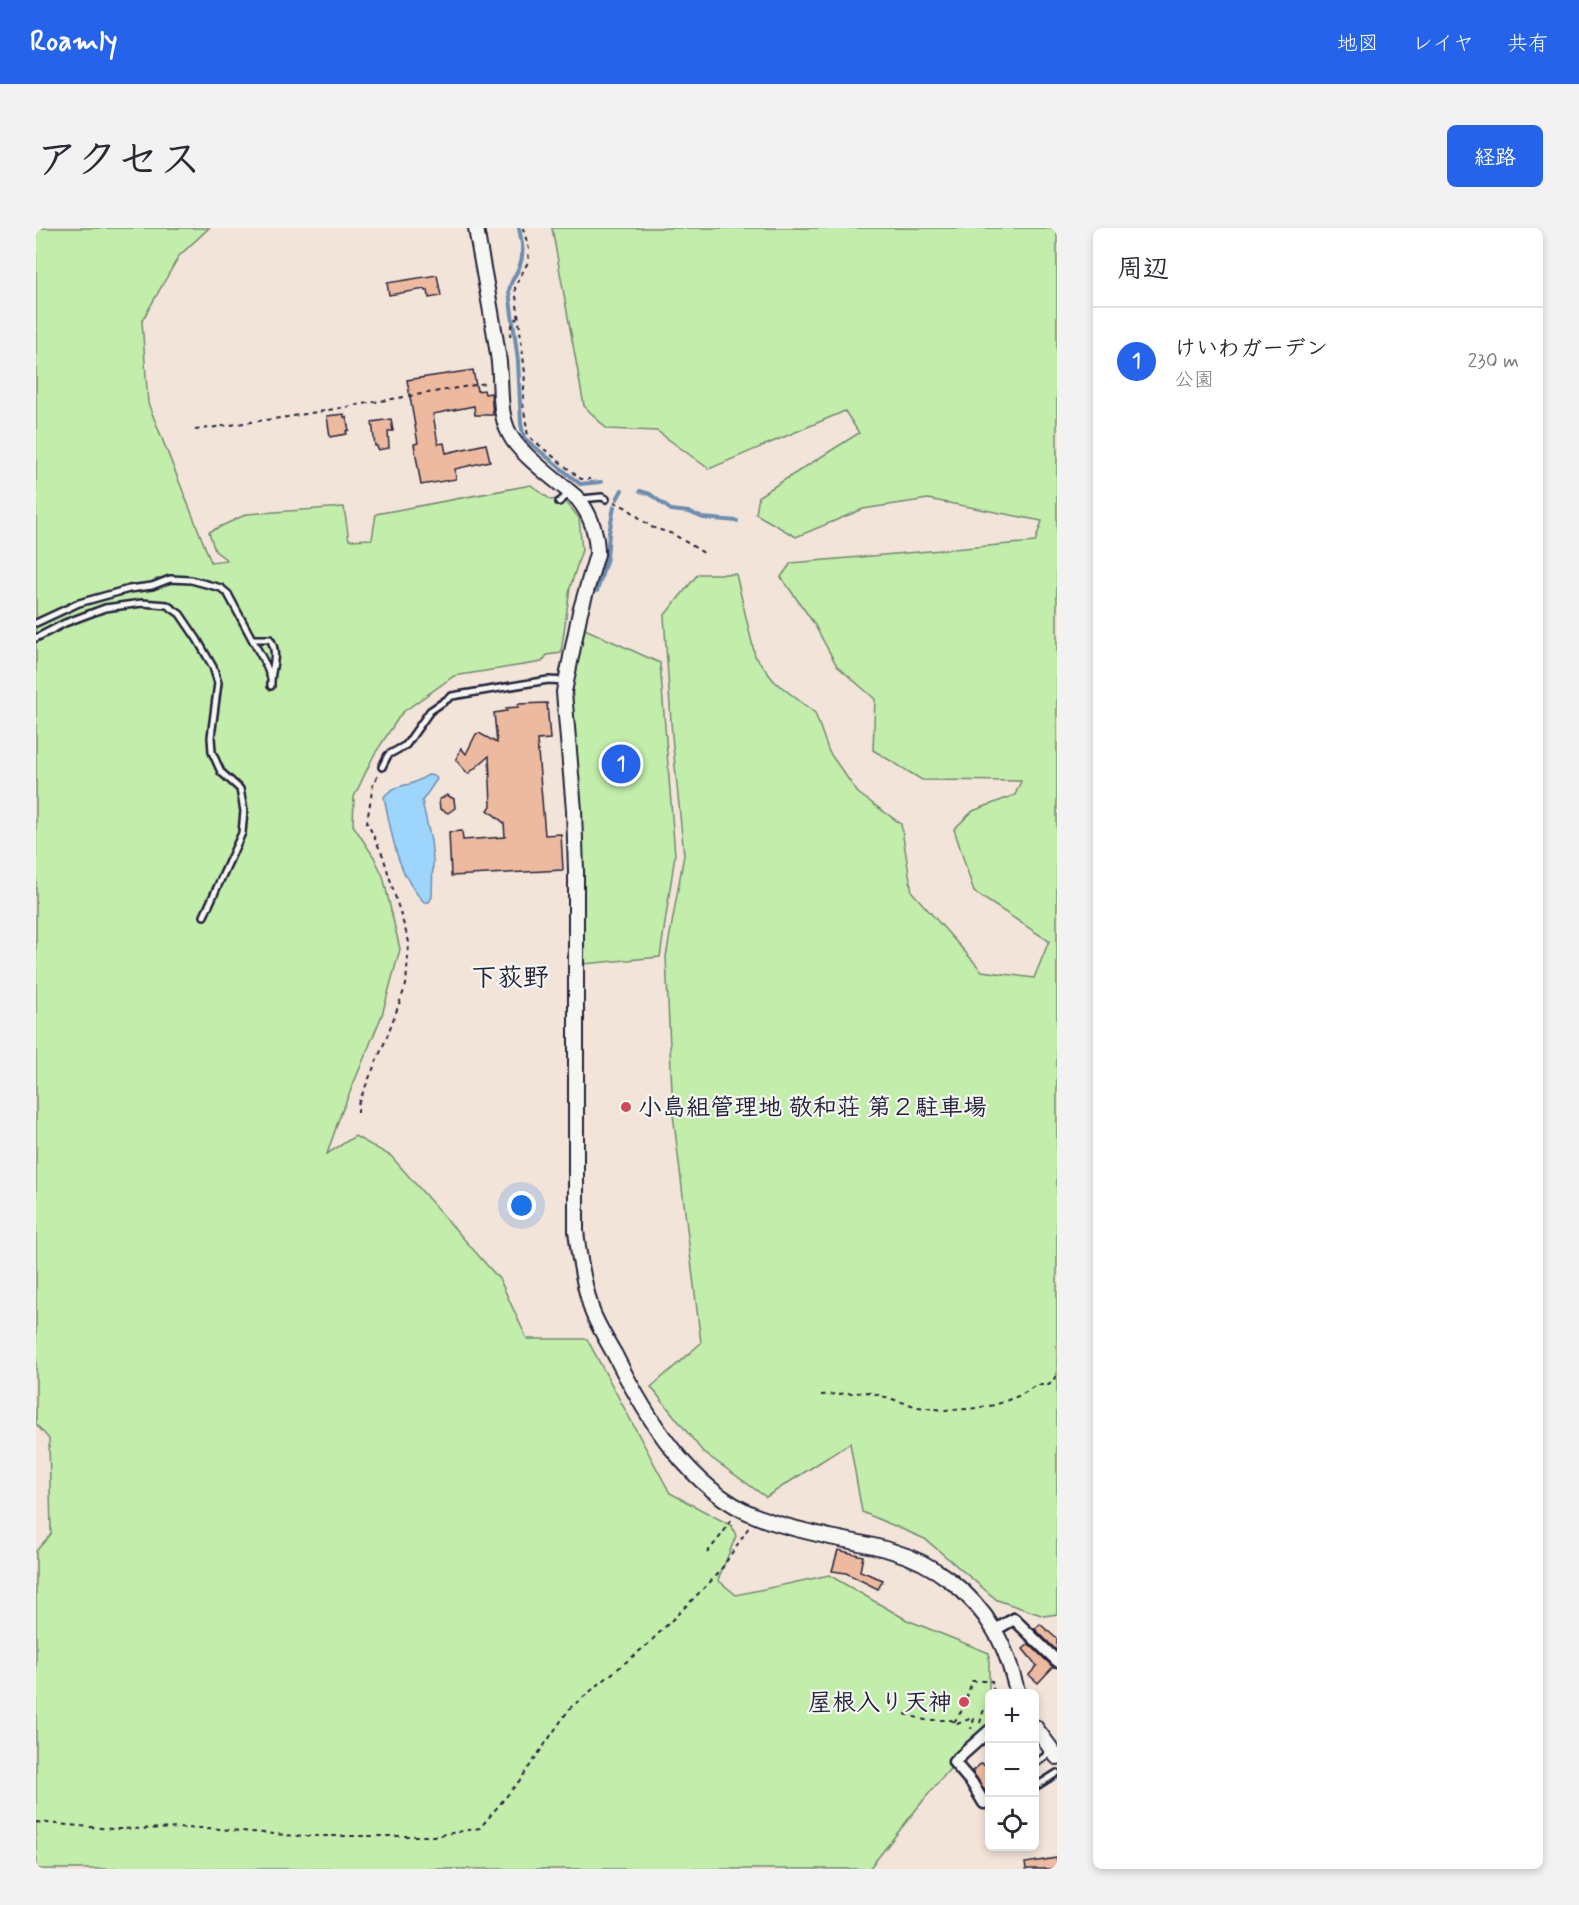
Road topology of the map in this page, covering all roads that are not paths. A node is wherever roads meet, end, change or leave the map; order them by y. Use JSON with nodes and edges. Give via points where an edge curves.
{"nodes":[{"id":1,"x":476,"y":228,"type":"edge"},
{"id":2,"x":575,"y":495,"type":"junction"},
{"id":3,"x":606,"y":499,"type":"road end"},
{"id":4,"x":559,"y":502,"type":"dead end"},
{"id":5,"x":36,"y":623,"type":"edge"},
{"id":6,"x":36,"y":638,"type":"edge"},
{"id":7,"x":252,"y":639,"type":"junction"},
{"id":8,"x":271,"y":679,"type":"junction"},
{"id":9,"x":566,"y":681,"type":"junction"},
{"id":10,"x":271,"y":686,"type":"dead end"},
{"id":11,"x":382,"y":767,"type":"road end"},
{"id":12,"x":204,"y":916,"type":"dead end"},
{"id":13,"x":995,"y":1630,"type":"junction"},
{"id":14,"x":1057,"y":1661,"type":"edge"},
{"id":15,"x":1016,"y":1689,"type":"edge"},
{"id":16,"x":1039,"y":1733,"type":"edge"},
{"id":17,"x":985,"y":1734,"type":"edge"},
{"id":18,"x":1054,"y":1754,"type":"edge"},
{"id":19,"x":1039,"y":1762,"type":"edge"},
{"id":20,"x":1057,"y":1773,"type":"edge"},
{"id":21,"x":1039,"y":1784,"type":"edge"},
{"id":22,"x":984,"y":1803,"type":"dead end"}],
"edges":[{"from":1,"to":2,"type":"street","via":[[499,358],[502,414],[508,432],[518,447]]},
{"from":2,"to":3,"type":"lane"},
{"from":2,"to":4,"type":"lane"},
{"from":2,"to":9,"type":"street","via":[[589,515],[597,554]]},
{"from":5,"to":7,"type":"lane","via":[[108,594],[170,579],[191,580],[222,588]]},
{"from":6,"to":12,"type":"lane","via":[[105,608],[142,603],[167,605],[180,614],[197,639],[218,682],[212,752],[221,772],[240,789],[244,811],[242,833]]},
{"from":7,"to":8,"type":"lane"},
{"from":7,"to":8,"type":"lane","via":[[270,639],[274,645]]},
{"from":8,"to":10,"type":"lane"},
{"from":9,"to":11,"type":"lane","via":[[548,680],[452,696],[430,711],[406,745],[388,755]]},
{"from":9,"to":13,"type":"street","via":[[564,712],[575,820],[576,1231],[582,1271],[602,1333],[666,1440],[690,1471],[714,1491],[756,1517],[893,1551],[917,1561],[960,1588]]},
{"from":13,"to":14,"type":"street","via":[[1014,1619]]},
{"from":13,"to":15,"type":"street"},
{"from":16,"to":18,"type":"street"},
{"from":17,"to":22,"type":"street","via":[[954,1762]]},
{"from":18,"to":19,"type":"lane"},
{"from":20,"to":21,"type":"lane"}]}
